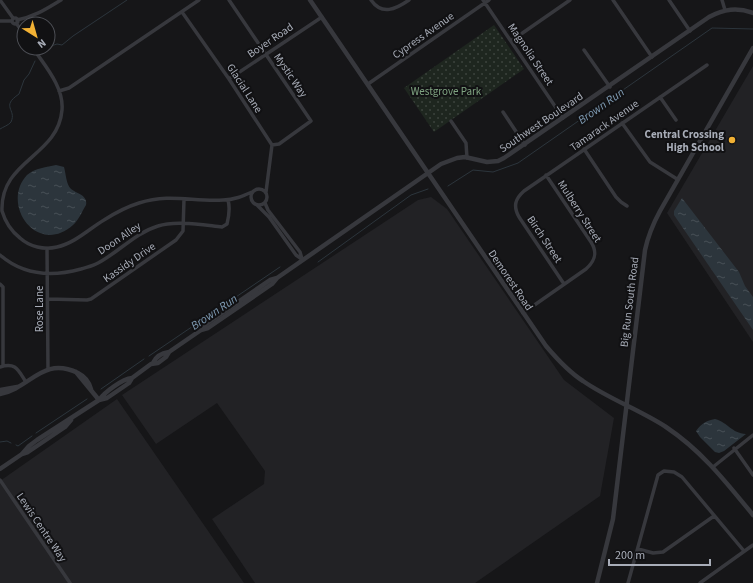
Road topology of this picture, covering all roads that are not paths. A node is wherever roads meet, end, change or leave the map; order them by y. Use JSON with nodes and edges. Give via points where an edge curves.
{"nodes":[{"id":1,"x":0,"y":0,"type":"edge"},
{"id":2,"x":60,"y":0,"type":"edge"},
{"id":3,"x":199,"y":0,"type":"edge"},
{"id":4,"x":230,"y":0,"type":"edge"},
{"id":5,"x":310,"y":0,"type":"edge"},
{"id":6,"x":371,"y":0,"type":"edge"},
{"id":7,"x":408,"y":0,"type":"edge"},
{"id":8,"x":489,"y":0,"type":"edge"},
{"id":9,"x":570,"y":0,"type":"edge"},
{"id":10,"x":613,"y":0,"type":"edge"},
{"id":11,"x":669,"y":0,"type":"edge"},
{"id":12,"x":722,"y":0,"type":"edge"},
{"id":13,"x":484,"y":2,"type":"edge"},
{"id":14,"x":725,"y":10,"type":"junction"},
{"id":15,"x":182,"y":12,"type":"junction"},
{"id":16,"x":753,"y":13,"type":"edge"},
{"id":17,"x":34,"y":16,"type":"edge"},
{"id":18,"x":322,"y":17,"type":"junction"},
{"id":19,"x":12,"y":19,"type":"junction"},
{"id":20,"x":0,"y":21,"type":"edge"},
{"id":21,"x":16,"y":22,"type":"edge"},
{"id":22,"x":690,"y":31,"type":"junction"},
{"id":23,"x":511,"y":41,"type":"junction"},
{"id":24,"x":753,"y":48,"type":"edge"},
{"id":25,"x":584,"y":50,"type":"dead end"},
{"id":26,"x":266,"y":54,"type":"junction"},
{"id":27,"x":39,"y":56,"type":"edge"},
{"id":28,"x":652,"y":57,"type":"junction"},
{"id":29,"x":707,"y":65,"type":"dead end"},
{"id":30,"x":229,"y":79,"type":"junction"},
{"id":31,"x":368,"y":84,"type":"junction"},
{"id":32,"x":610,"y":87,"type":"junction"},
{"id":33,"x":59,"y":91,"type":"junction"},
{"id":34,"x":660,"y":97,"type":"junction"},
{"id":35,"x":503,"y":112,"type":"dead end"},
{"id":36,"x":563,"y":119,"type":"junction"},
{"id":37,"x":676,"y":120,"type":"dead end"},
{"id":38,"x":451,"y":121,"type":"dead end"},
{"id":39,"x":622,"y":123,"type":"junction"},
{"id":40,"x":525,"y":144,"type":"junction"},
{"id":41,"x":272,"y":145,"type":"junction"},
{"id":42,"x":584,"y":149,"type":"junction"},
{"id":43,"x":467,"y":158,"type":"junction"},
{"id":44,"x":12,"y":169,"type":"dead end"},
{"id":45,"x":10,"y":173,"type":"dead end"},
{"id":46,"x":428,"y":173,"type":"junction"},
{"id":47,"x":546,"y":175,"type":"junction"},
{"id":48,"x":677,"y":179,"type":"junction"},
{"id":49,"x":266,"y":181,"type":"junction"},
{"id":50,"x":260,"y":189,"type":"junction"},
{"id":51,"x":252,"y":192,"type":"junction"},
{"id":52,"x":266,"y":192,"type":"junction"},
{"id":53,"x":241,"y":197,"type":"junction"},
{"id":54,"x":184,"y":198,"type":"junction"},
{"id":55,"x":228,"y":200,"type":"junction"},
{"id":56,"x":251,"y":200,"type":"junction"},
{"id":57,"x":0,"y":201,"type":"edge"},
{"id":58,"x":265,"y":203,"type":"junction"},
{"id":59,"x":515,"y":203,"type":"joint"},
{"id":60,"x":257,"y":206,"type":"junction"},
{"id":61,"x":627,"y":206,"type":"dead end"},
{"id":62,"x":183,"y":224,"type":"junction"},
{"id":63,"x":47,"y":248,"type":"junction"},
{"id":64,"x":0,"y":255,"type":"edge"},
{"id":65,"x":303,"y":260,"type":"junction"},
{"id":66,"x":48,"y":273,"type":"junction"},
{"id":67,"x":0,"y":284,"type":"edge"},
{"id":68,"x":564,"y":284,"type":"junction"},
{"id":69,"x":48,"y":300,"type":"junction"},
{"id":70,"x":523,"y":313,"type":"junction"},
{"id":71,"x":1,"y":327,"type":"edge"},
{"id":72,"x":2,"y":366,"type":"edge"},
{"id":73,"x":48,"y":369,"type":"junction"},
{"id":74,"x":26,"y":382,"type":"junction"},
{"id":75,"x":18,"y":387,"type":"junction"},
{"id":76,"x":0,"y":390,"type":"edge"},
{"id":77,"x":0,"y":394,"type":"edge"},
{"id":78,"x":99,"y":400,"type":"junction"},
{"id":79,"x":626,"y":405,"type":"junction"},
{"id":80,"x":753,"y":435,"type":"edge"},
{"id":81,"x":734,"y":448,"type":"junction"},
{"id":82,"x":712,"y":467,"type":"junction"},
{"id":83,"x":0,"y":469,"type":"edge"},
{"id":84,"x":753,"y":475,"type":"edge"},
{"id":85,"x":0,"y":480,"type":"edge"},
{"id":86,"x":753,"y":515,"type":"edge"},
{"id":87,"x":714,"y":516,"type":"junction"},
{"id":88,"x":753,"y":545,"type":"edge"},
{"id":89,"x":638,"y":549,"type":"junction"},
{"id":90,"x":744,"y":551,"type":"junction"},
{"id":91,"x":70,"y":583,"type":"edge"},
{"id":92,"x":597,"y":583,"type":"edge"},
{"id":93,"x":628,"y":583,"type":"edge"},
{"id":94,"x":700,"y":583,"type":"edge"}],
"edges":[{"from":1,"to":19,"type":"street"},
{"from":2,"to":17,"type":"street"},
{"from":3,"to":15,"type":"street"},
{"from":4,"to":26,"type":"street","name":"Mystic Way"},
{"from":5,"to":18,"type":"street","name":"Demorest Road"},
{"from":6,"to":7,"type":"street","via":[[384,10],[392,10]]},
{"from":8,"to":13,"type":"street","name":"Cypress Avenue"},
{"from":9,"to":23,"type":"street"},
{"from":10,"to":28,"type":"street"},
{"from":11,"to":22,"type":"street"},
{"from":12,"to":14,"type":"street"},
{"from":13,"to":23,"type":"street","name":"Magnolia Street"},
{"from":13,"to":31,"type":"street","name":"Cypress Avenue"},
{"from":14,"to":16,"type":"street","name":"Southwest Boulevard","via":[[738,9]]},
{"from":14,"to":22,"type":"street","name":"Southwest Boulevard","via":[[709,17]]},
{"from":15,"to":30,"type":"street","name":"Glacial Lane"},
{"from":15,"to":33,"type":"street","via":[[69,88]]},
{"from":18,"to":26,"type":"street","name":"Boyer Road"},
{"from":18,"to":31,"type":"street","name":"Demorest Road"},
{"from":19,"to":20,"type":"street"},
{"from":19,"to":21,"type":"street"},
{"from":22,"to":28,"type":"street","name":"Southwest Boulevard"},
{"from":23,"to":36,"type":"street","name":"Magnolia Street"},
{"from":24,"to":48,"type":"street","name":"Big Run South Road"},
{"from":25,"to":32,"type":"street"},
{"from":26,"to":30,"type":"street","name":"Boyer Road"},
{"from":26,"to":41,"type":"street","name":"Mystic Way","via":[[311,121],[279,144]]},
{"from":27,"to":33,"type":"street","via":[[54,78]]},
{"from":28,"to":32,"type":"street","name":"Southwest Boulevard"},
{"from":29,"to":34,"type":"street","name":"Tamarack Avenue"},
{"from":30,"to":41,"type":"street","name":"Glacial Lane"},
{"from":31,"to":46,"type":"street","name":"Demorest Road"},
{"from":32,"to":36,"type":"street","name":"Southwest Boulevard"},
{"from":33,"to":44,"type":"street","via":[[62,110],[56,129],[45,144]]},
{"from":34,"to":37,"type":"street"},
{"from":34,"to":39,"type":"street","name":"Tamarack Avenue"},
{"from":35,"to":40,"type":"street"},
{"from":36,"to":40,"type":"street","name":"Southwest Boulevard"},
{"from":38,"to":43,"type":"street","via":[[466,143]]},
{"from":39,"to":42,"type":"street","name":"Tamarack Avenue"},
{"from":39,"to":48,"type":"street","via":[[650,162]]},
{"from":40,"to":43,"type":"street","name":"Southwest Boulevard","via":[[498,161],[481,162]]},
{"from":41,"to":49,"type":"street"},
{"from":42,"to":47,"type":"street","name":"Tamarack Avenue"},
{"from":42,"to":61,"type":"street","via":[[616,197]]},
{"from":43,"to":46,"type":"street","name":"Southwest Boulevard","via":[[449,160]]},
{"from":45,"to":57,"type":"street"},
{"from":46,"to":65,"type":"street","name":"Southwest Boulevard"},
{"from":46,"to":70,"type":"street","name":"Demorest Road"},
{"from":47,"to":59,"type":"street","name":"Tamarack Avenue","via":[[524,191]]},
{"from":47,"to":68,"type":"street","name":"Mulberry Street","via":[[595,249],[595,258],[591,264]]},
{"from":48,"to":79,"type":"street","name":"Big Run South Road","via":[[653,225],[645,250]]},
{"from":49,"to":50,"type":"street"},
{"from":49,"to":52,"type":"street"},
{"from":50,"to":51,"type":"street"},
{"from":50,"to":52,"type":"street"},
{"from":51,"to":53,"type":"street"},
{"from":51,"to":56,"type":"street"},
{"from":52,"to":58,"type":"street"},
{"from":53,"to":55,"type":"street"},
{"from":53,"to":56,"type":"street"},
{"from":54,"to":55,"type":"street"},
{"from":54,"to":62,"type":"street","name":"Kassidy Drive"},
{"from":54,"to":63,"type":"street","via":[[155,199],[125,208],[68,243]]},
{"from":55,"to":62,"type":"street","name":"Doon Alley","via":[[228,224],[225,226]]},
{"from":56,"to":60,"type":"street"},
{"from":57,"to":63,"type":"street","via":[[7,223],[15,234],[39,248]]},
{"from":58,"to":60,"type":"street"},
{"from":58,"to":65,"type":"street"},
{"from":59,"to":68,"type":"street","name":"Birch Street","via":[[518,217]]},
{"from":60,"to":65,"type":"street","via":[[269,217],[296,255]]},
{"from":62,"to":66,"type":"street","name":"Doon Alley","via":[[160,225],[149,229],[92,266],[69,272]]},
{"from":62,"to":69,"type":"street","name":"Kassidy Drive","via":[[183,231],[176,240],[91,299]]},
{"from":63,"to":66,"type":"street","name":"Rose Lane"},
{"from":64,"to":66,"type":"street","name":"Doon Alley","via":[[20,268]]},
{"from":65,"to":78,"type":"street","name":"Southwest Boulevard","via":[[208,328],[169,352],[158,363],[153,363],[107,398]]},
{"from":66,"to":69,"type":"street","name":"Rose Lane"},
{"from":67,"to":71,"type":"street","via":[[3,287]]},
{"from":68,"to":70,"type":"street"},
{"from":69,"to":73,"type":"street","name":"Rose Lane"},
{"from":70,"to":79,"type":"street","name":"Demorest Road","via":[[540,339],[567,369]]},
{"from":71,"to":72,"type":"street"},
{"from":72,"to":74,"type":"street","via":[[10,365],[16,368]]},
{"from":73,"to":74,"type":"street"},
{"from":73,"to":78,"type":"street","via":[[60,367],[76,372]]},
{"from":74,"to":75,"type":"street"},
{"from":75,"to":76,"type":"street"},
{"from":75,"to":77,"type":"street"},
{"from":78,"to":83,"type":"street","name":"Southwest Boulevard","via":[[37,440]]},
{"from":79,"to":82,"type":"street","name":"Demorest Road","via":[[687,442]]},
{"from":79,"to":92,"type":"street","name":"Big Run South Road","via":[[612,526]]},
{"from":80,"to":81,"type":"street"},
{"from":81,"to":82,"type":"street"},
{"from":81,"to":84,"type":"street"},
{"from":82,"to":86,"type":"street","name":"Demorest Road"},
{"from":85,"to":91,"type":"street","name":"Lewis Centre Way"},
{"from":87,"to":89,"type":"street","via":[[663,552],[653,553]]},
{"from":87,"to":89,"type":"street","via":[[682,477],[668,471],[660,472]]},
{"from":87,"to":90,"type":"street"},
{"from":88,"to":90,"type":"street"},
{"from":89,"to":93,"type":"street"},
{"from":90,"to":94,"type":"street"}]}
